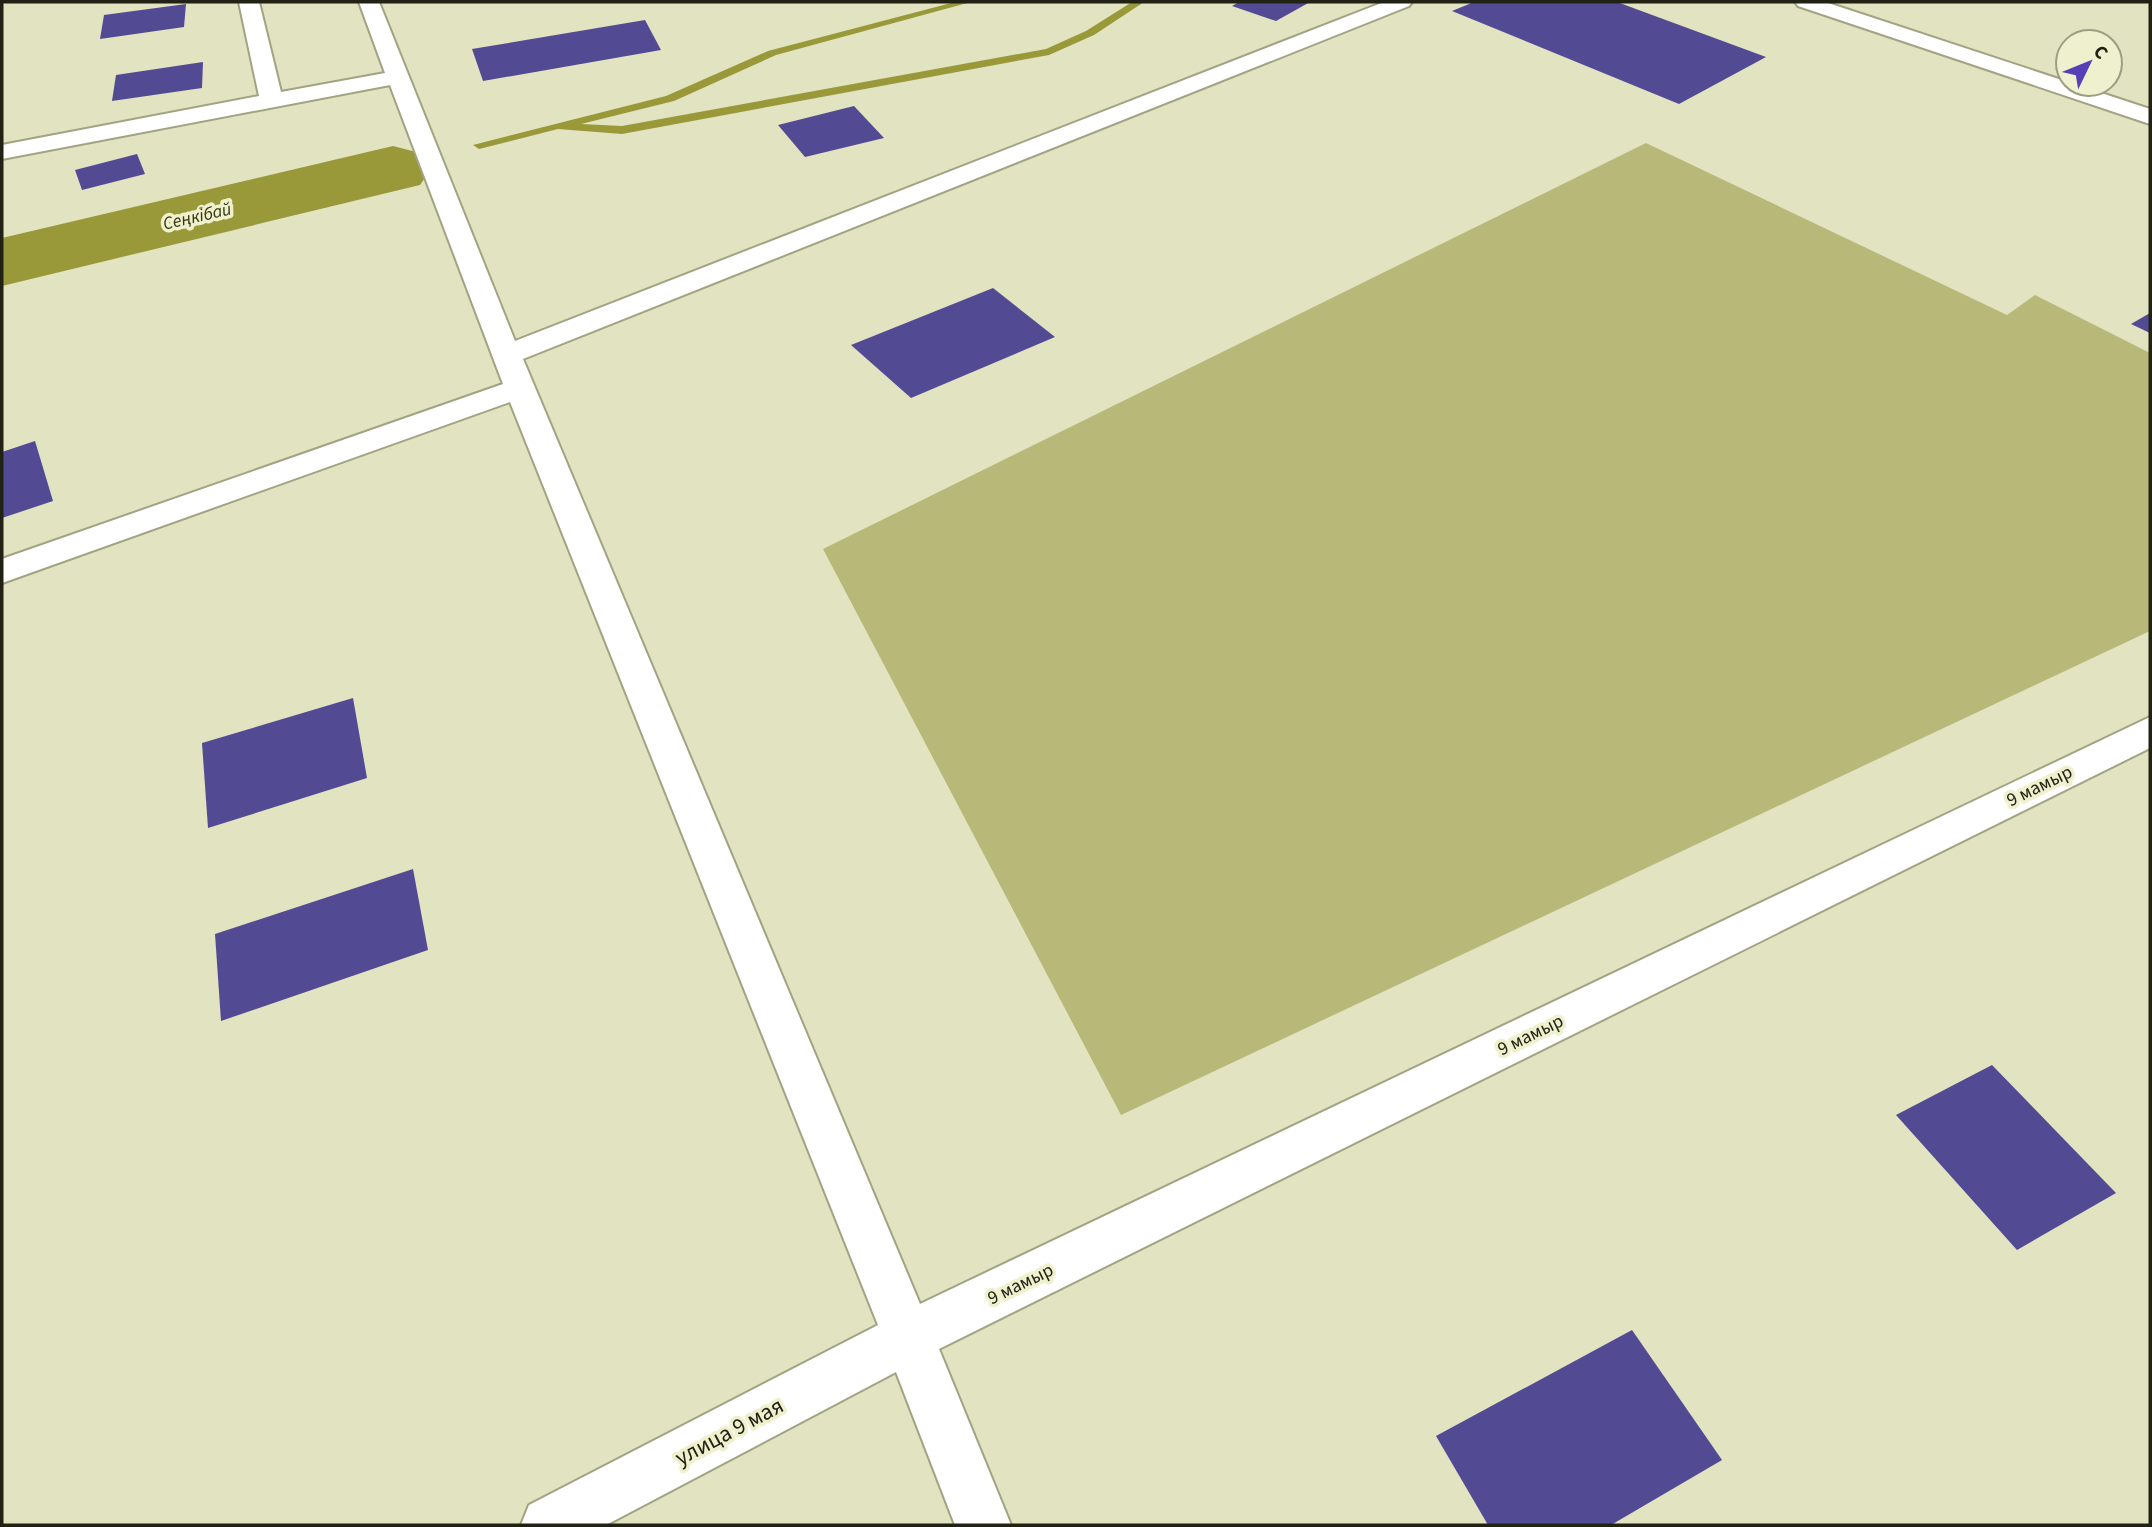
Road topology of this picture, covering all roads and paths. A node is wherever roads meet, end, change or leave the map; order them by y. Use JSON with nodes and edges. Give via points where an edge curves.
{"nodes":[{"id":1,"x":249,"y":2,"type":"edge"},
{"id":2,"x":369,"y":2,"type":"edge"},
{"id":3,"x":1402,"y":2,"type":"edge"},
{"id":4,"x":1805,"y":2,"type":"edge"},
{"id":5,"x":397,"y":77,"type":"junction"},
{"id":6,"x":272,"y":101,"type":"junction"},
{"id":7,"x":2150,"y":117,"type":"edge"},
{"id":8,"x":2,"y":152,"type":"edge"},
{"id":9,"x":513,"y":372,"type":"junction"},
{"id":10,"x":2,"y":571,"type":"edge"},
{"id":11,"x":2150,"y":731,"type":"edge"},
{"id":12,"x":909,"y":1337,"type":"junction"},
{"id":13,"x":549,"y":1525,"type":"edge"},
{"id":14,"x":983,"y":1525,"type":"edge"}],
"edges":[{"from":1,"to":6,"type":"street"},
{"from":2,"to":5,"type":"street"},
{"from":3,"to":9,"type":"street"},
{"from":4,"to":7,"type":"street"},
{"from":5,"to":6,"type":"street"},
{"from":5,"to":9,"type":"street"},
{"from":6,"to":8,"type":"street"},
{"from":9,"to":10,"type":"street"},
{"from":9,"to":12,"type":"street"},
{"from":11,"to":12,"type":"street","name":"9 мамыр"},
{"from":12,"to":13,"type":"street","name":"улица 9 мая"},
{"from":12,"to":14,"type":"street"}]}
